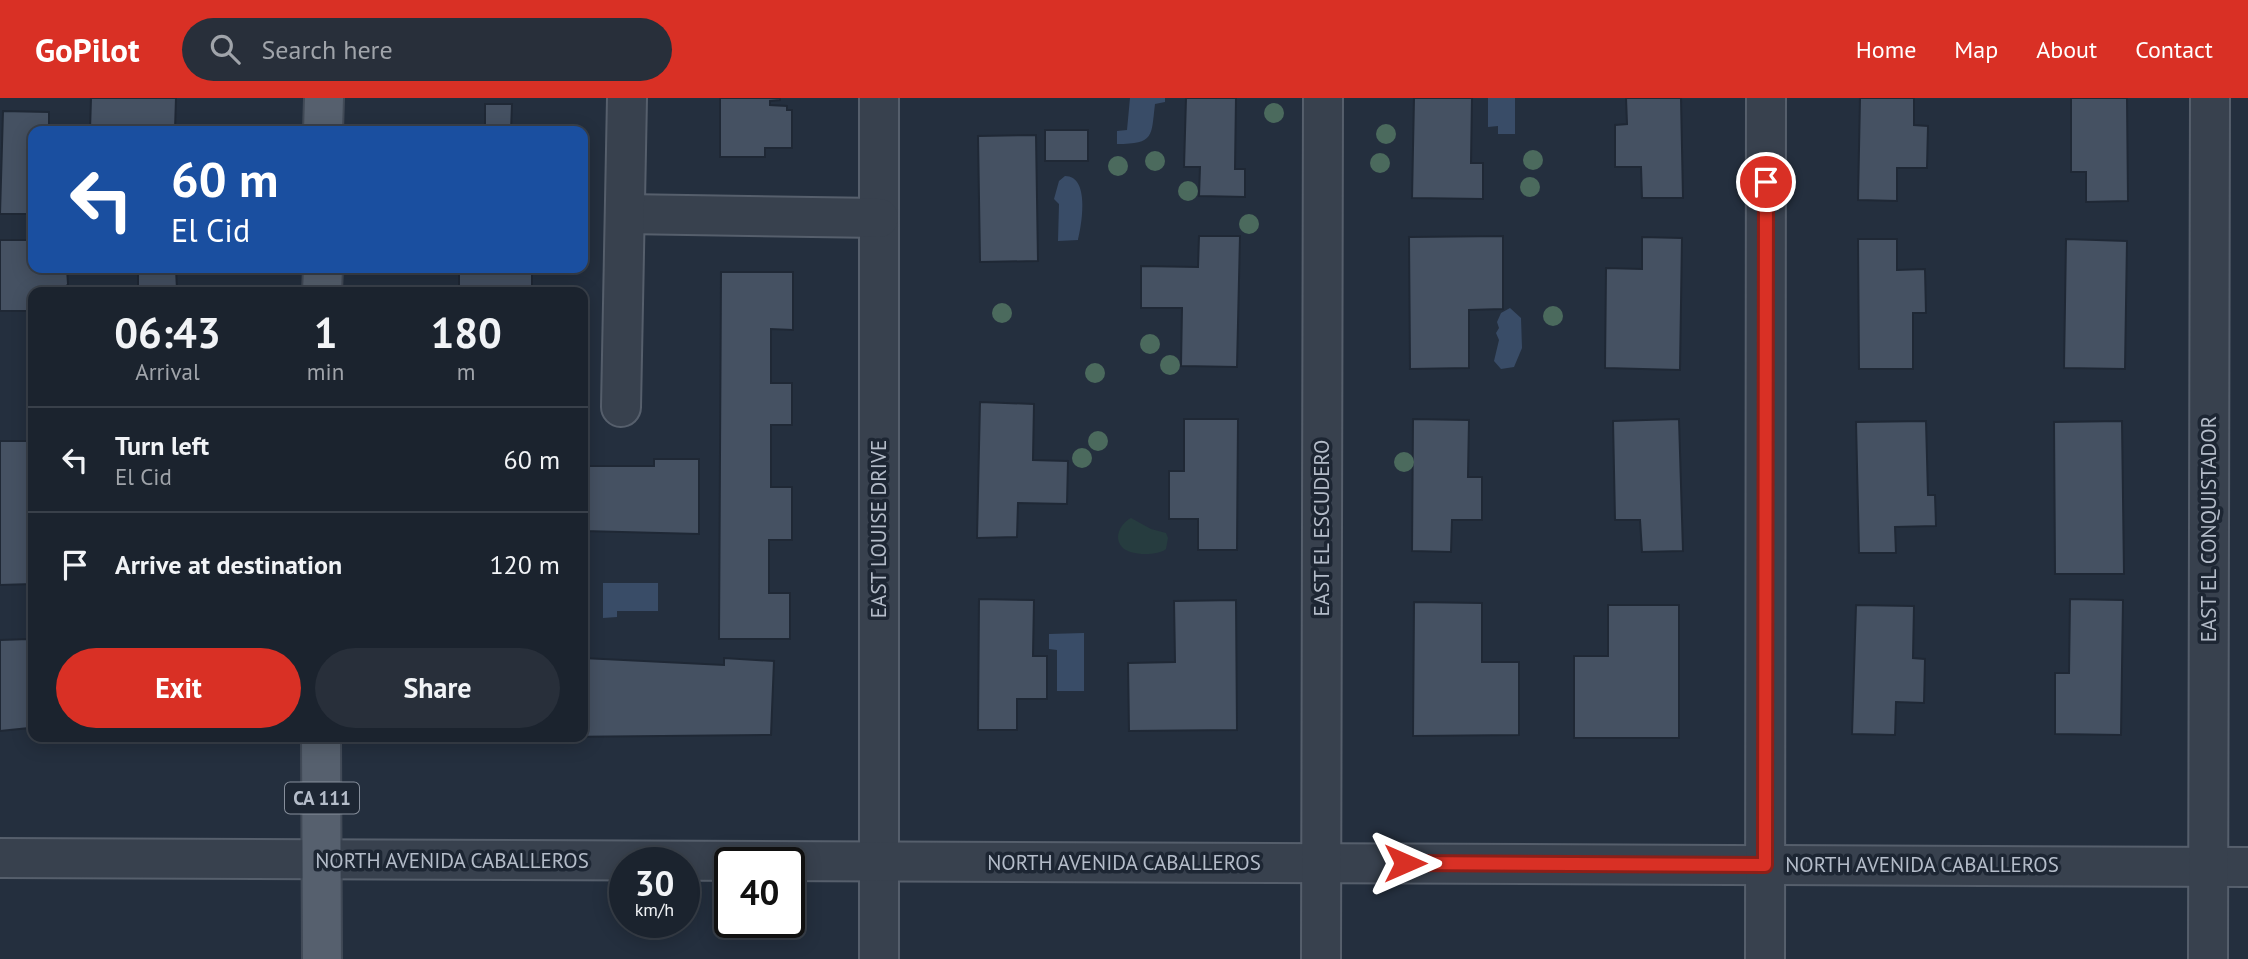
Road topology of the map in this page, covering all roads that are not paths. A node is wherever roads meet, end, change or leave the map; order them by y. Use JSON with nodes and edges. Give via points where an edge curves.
{"nodes":[{"id":1,"x":324,"y":98,"type":"edge"},
{"id":2,"x":627,"y":98,"type":"edge"},
{"id":3,"x":879,"y":98,"type":"edge"},
{"id":4,"x":1323,"y":98,"type":"edge"},
{"id":5,"x":1766,"y":98,"type":"edge"},
{"id":6,"x":2210,"y":98,"type":"edge"},
{"id":7,"x":323,"y":126,"type":"edge"},
{"id":8,"x":625,"y":214,"type":"junction"},
{"id":9,"x":879,"y":218,"type":"junction"},
{"id":10,"x":621,"y":407,"type":"dead end"},
{"id":11,"x":321,"y":742,"type":"edge"},
{"id":12,"x":0,"y":858,"type":"edge"},
{"id":13,"x":322,"y":860,"type":"junction"},
{"id":14,"x":880,"y":862,"type":"junction"},
{"id":15,"x":1321,"y":863,"type":"junction"},
{"id":16,"x":1765,"y":865,"type":"junction"},
{"id":17,"x":2208,"y":866,"type":"junction"},
{"id":18,"x":2248,"y":867,"type":"edge"},
{"id":19,"x":322,"y":959,"type":"edge"},
{"id":20,"x":879,"y":959,"type":"edge"},
{"id":21,"x":1321,"y":959,"type":"edge"},
{"id":22,"x":1765,"y":959,"type":"edge"},
{"id":23,"x":2208,"y":959,"type":"edge"}],
"edges":[{"from":1,"to":7,"type":"main road"},
{"from":2,"to":8,"type":"street"},
{"from":3,"to":9,"type":"street","name":"EAST LOUISE DRIVE"},
{"from":4,"to":15,"type":"street","name":"EAST EL ESCUDERO"},
{"from":5,"to":16,"type":"street"},
{"from":6,"to":17,"type":"street","name":"EAST EL CONQUISTADOR"},
{"from":8,"to":9,"type":"street"},
{"from":8,"to":10,"type":"street"},
{"from":9,"to":14,"type":"street","name":"EAST LOUISE DRIVE"},
{"from":11,"to":13,"type":"main road","number":"CA 111"},
{"from":12,"to":13,"type":"street","name":"NORTH AVENIDA CABALLEROS"},
{"from":13,"to":14,"type":"street","name":"NORTH AVENIDA CABALLEROS"},
{"from":13,"to":19,"type":"main road","number":"CA 111"},
{"from":14,"to":15,"type":"street","name":"NORTH AVENIDA CABALLEROS"},
{"from":14,"to":20,"type":"street","name":"EAST LOUISE DRIVE"},
{"from":15,"to":16,"type":"street","name":"NORTH AVENIDA CABALLEROS"},
{"from":15,"to":21,"type":"street","name":"EAST EL ESCUDERO"},
{"from":16,"to":17,"type":"street","name":"NORTH AVENIDA CABALLEROS"},
{"from":16,"to":22,"type":"street"},
{"from":17,"to":18,"type":"street","name":"NORTH AVENIDA CABALLEROS"},
{"from":17,"to":23,"type":"street","name":"EAST EL CONQUISTADOR"}]}
